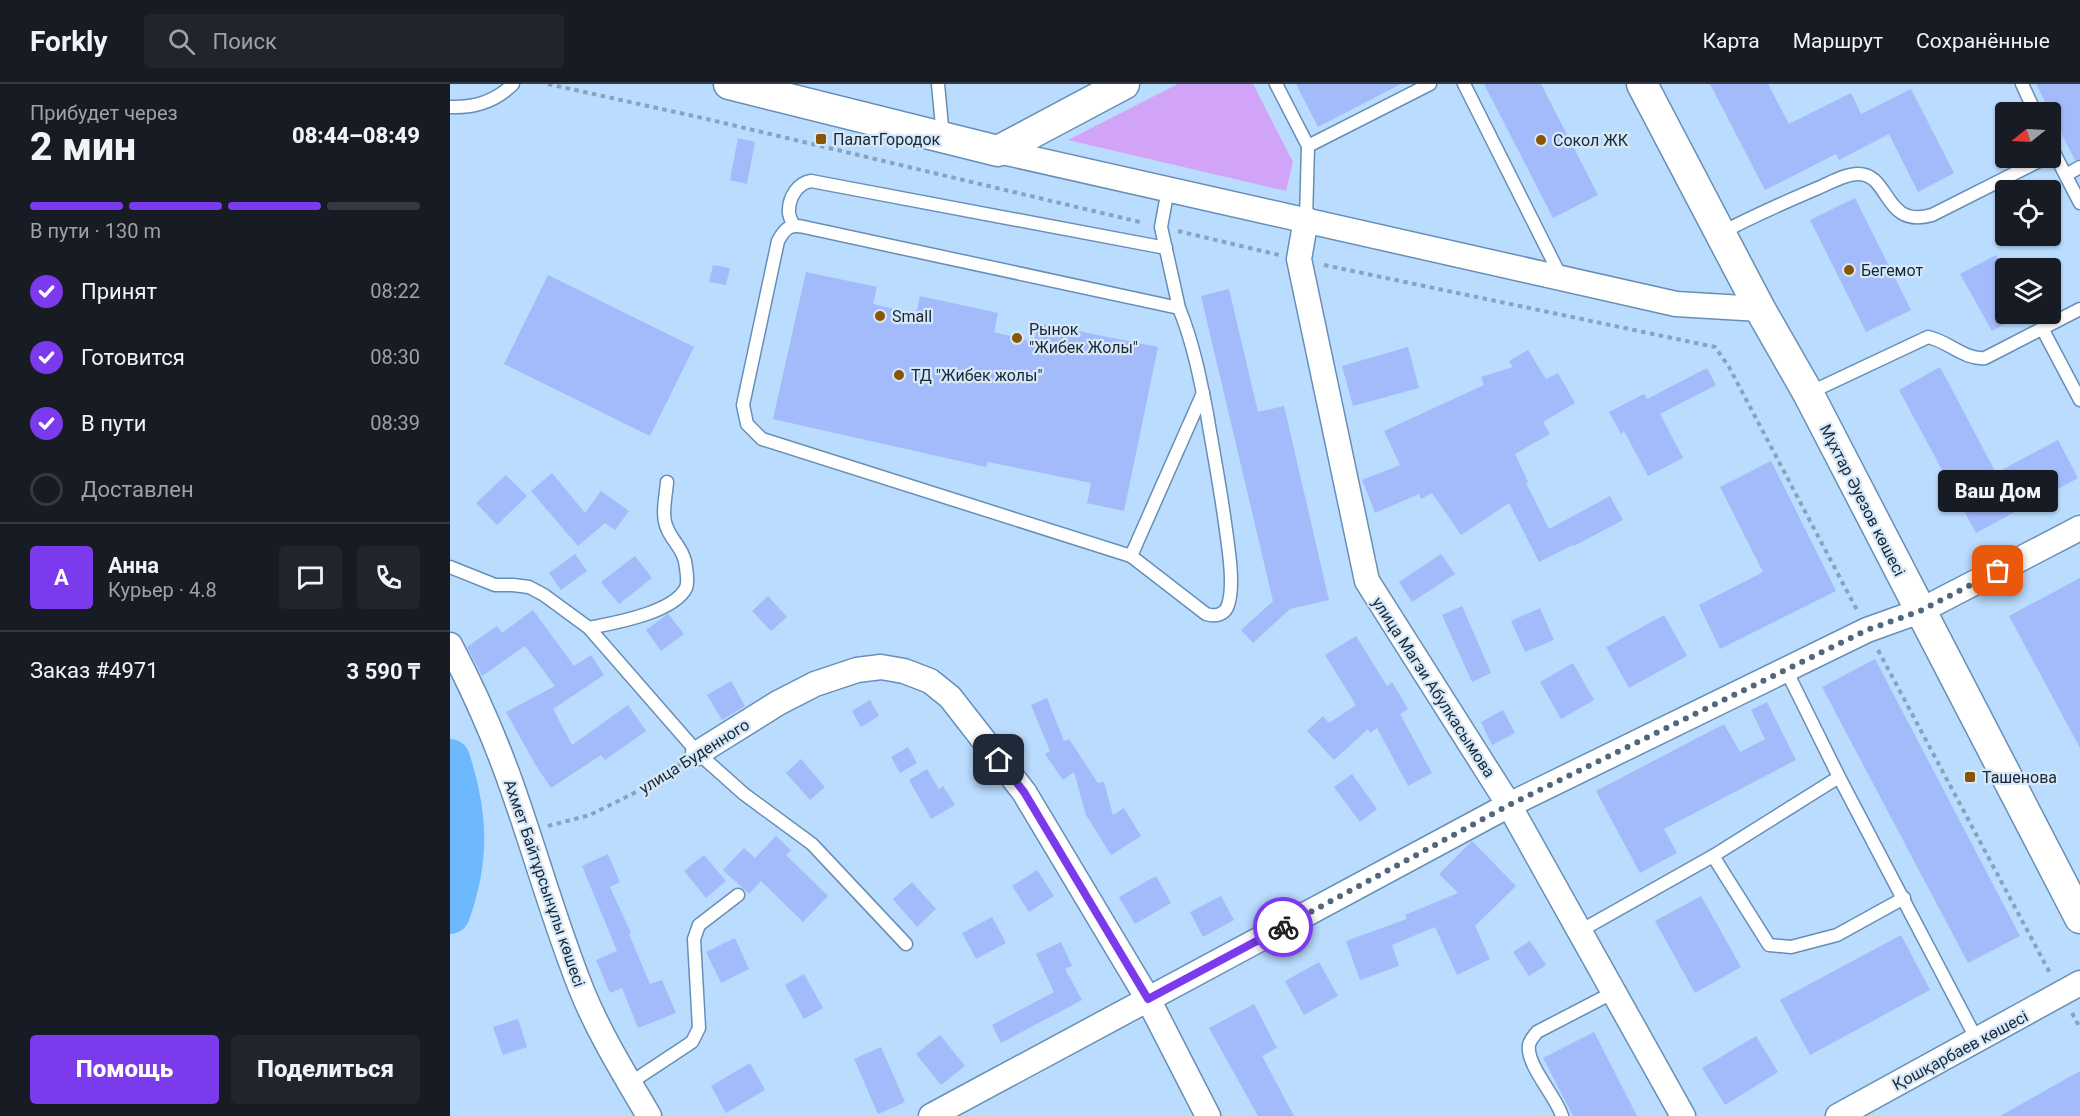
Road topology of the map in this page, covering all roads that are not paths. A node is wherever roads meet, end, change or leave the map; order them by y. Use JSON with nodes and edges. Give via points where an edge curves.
{"nodes":[{"id":1,"x":513,"y":84,"type":"edge"},
{"id":2,"x":729,"y":84,"type":"edge"},
{"id":3,"x":938,"y":84,"type":"edge"},
{"id":4,"x":1124,"y":84,"type":"edge"},
{"id":5,"x":1276,"y":84,"type":"edge"},
{"id":6,"x":1430,"y":84,"type":"edge"},
{"id":7,"x":1464,"y":84,"type":"edge"},
{"id":8,"x":1642,"y":84,"type":"edge"},
{"id":9,"x":2022,"y":84,"type":"edge"},
{"id":10,"x":2030,"y":102,"type":"edge"},
{"id":11,"x":450,"y":107,"type":"edge"},
{"id":12,"x":943,"y":138,"type":"junction"},
{"id":13,"x":1308,"y":146,"type":"junction"},
{"id":14,"x":998,"y":151,"type":"junction"},
{"id":15,"x":2080,"y":167,"type":"edge"},
{"id":16,"x":2020,"y":168,"type":"edge"},
{"id":17,"x":2061,"y":168,"type":"edge"},
{"id":18,"x":2066,"y":175,"type":"junction"},
{"id":19,"x":1168,"y":189,"type":"junction"},
{"id":20,"x":2080,"y":203,"type":"edge"},
{"id":21,"x":1306,"y":219,"type":"junction"},
{"id":22,"x":793,"y":225,"type":"junction"},
{"id":23,"x":1721,"y":233,"type":"junction"},
{"id":24,"x":1166,"y":248,"type":"junction"},
{"id":25,"x":1561,"y":277,"type":"junction"},
{"id":26,"x":1179,"y":308,"type":"junction"},
{"id":27,"x":1760,"y":309,"type":"junction"},
{"id":28,"x":2080,"y":309,"type":"edge"},
{"id":29,"x":2043,"y":330,"type":"junction"},
{"id":30,"x":2074,"y":375,"type":"edge"},
{"id":31,"x":1203,"y":393,"type":"junction"},
{"id":32,"x":1808,"y":393,"type":"junction"},
{"id":33,"x":2080,"y":400,"type":"edge"},
{"id":34,"x":667,"y":482,"type":"dead end"},
{"id":35,"x":2080,"y":528,"type":"edge"},
{"id":36,"x":1131,"y":556,"type":"junction"},
{"id":37,"x":450,"y":567,"type":"edge"},
{"id":38,"x":1920,"y":611,"type":"junction"},
{"id":39,"x":589,"y":628,"type":"junction"},
{"id":40,"x":450,"y":645,"type":"edge"},
{"id":41,"x":1786,"y":670,"type":"junction"},
{"id":42,"x":698,"y":753,"type":"junction"},
{"id":43,"x":1839,"y":777,"type":"junction"},
{"id":44,"x":1509,"y":805,"type":"junction"},
{"id":45,"x":1713,"y":856,"type":"junction"},
{"id":46,"x":738,"y":895,"type":"dead end"},
{"id":47,"x":1904,"y":898,"type":"junction"},
{"id":48,"x":2080,"y":918,"type":"edge"},
{"id":49,"x":1580,"y":931,"type":"junction"},
{"id":50,"x":906,"y":944,"type":"dead end"},
{"id":51,"x":2071,"y":989,"type":"edge"},
{"id":52,"x":1614,"y":992,"type":"junction"},
{"id":53,"x":1148,"y":999,"type":"junction"},
{"id":54,"x":1977,"y":1040,"type":"junction"},
{"id":55,"x":630,"y":1083,"type":"junction"},
{"id":56,"x":649,"y":1116,"type":"edge"},
{"id":57,"x":931,"y":1116,"type":"edge"},
{"id":58,"x":1209,"y":1116,"type":"edge"},
{"id":59,"x":1562,"y":1116,"type":"edge"},
{"id":60,"x":1683,"y":1116,"type":"edge"},
{"id":61,"x":1839,"y":1116,"type":"edge"}],
"edges":[{"from":1,"to":11,"type":"lane","via":[[491,100],[464,108]]},
{"from":2,"to":12,"type":"street"},
{"from":3,"to":12,"type":"lane"},
{"from":4,"to":14,"type":"street"},
{"from":5,"to":13,"type":"lane"},
{"from":6,"to":13,"type":"lane"},
{"from":7,"to":25,"type":"lane"},
{"from":8,"to":23,"type":"street","name":"Мұхтар Әуезов көшесі"},
{"from":9,"to":10,"type":"lane"},
{"from":12,"to":14,"type":"street"},
{"from":13,"to":21,"type":"lane"},
{"from":14,"to":19,"type":"street"},
{"from":15,"to":18,"type":"lane"},
{"from":16,"to":23,"type":"lane","via":[[1920,219],[1899,212],[1878,184],[1858,174],[1756,214]]},
{"from":17,"to":18,"type":"lane"},
{"from":18,"to":20,"type":"lane"},
{"from":19,"to":21,"type":"street"},
{"from":19,"to":24,"type":"lane","via":[[1161,227]]},
{"from":21,"to":25,"type":"street"},
{"from":21,"to":44,"type":"street","name":"улица Магзи Абулкасымова","via":[[1299,260],[1366,581]]},
{"from":22,"to":24,"type":"lane","via":[[789,210],[797,187],[811,181]]},
{"from":22,"to":26,"type":"lane"},
{"from":22,"to":36,"type":"lane","via":[[784,230],[778,241],[743,405],[747,424],[754,433],[762,439]]},
{"from":23,"to":27,"type":"street","name":"Мұхтар Әуезов көшесі"},
{"from":24,"to":26,"type":"lane"},
{"from":25,"to":27,"type":"street","via":[[1676,304]]},
{"from":26,"to":31,"type":"lane"},
{"from":27,"to":32,"type":"street","name":"Мұхтар Әуезов көшесі"},
{"from":28,"to":29,"type":"lane"},
{"from":29,"to":30,"type":"lane"},
{"from":29,"to":32,"type":"lane","via":[[1977,359],[1928,337]]},
{"from":30,"to":33,"type":"lane"},
{"from":31,"to":36,"type":"lane"},
{"from":31,"to":36,"type":"lane","via":[[1229,558],[1228,607],[1215,616],[1206,614]]},
{"from":32,"to":38,"type":"street","name":"Мұхтар Әуезов көшесі"},
{"from":34,"to":39,"type":"lane","via":[[665,525],[680,546],[686,589],[655,611]]},
{"from":35,"to":38,"type":"street"},
{"from":37,"to":39,"type":"lane","via":[[495,585],[529,588]]},
{"from":38,"to":41,"type":"street","via":[[1867,630]]},
{"from":38,"to":48,"type":"street","name":"Мұхтар Әуезов көшесі"},
{"from":39,"to":42,"type":"lane"},
{"from":40,"to":55,"type":"street","name":"Ахмет Байтұрсынұлы көшесі","via":[[498,750],[583,993],[603,1038]]},
{"from":41,"to":43,"type":"lane"},
{"from":41,"to":44,"type":"street"},
{"from":42,"to":50,"type":"lane","via":[[744,794],[812,844]]},
{"from":42,"to":53,"type":"street","name":"улица Буденного","via":[[778,703],[815,684],[857,670],[881,667],[930,681],[950,697],[1024,792]]},
{"from":43,"to":45,"type":"lane"},
{"from":43,"to":47,"type":"lane"},
{"from":44,"to":49,"type":"street","name":"улица Магзи Абулкасымова"},
{"from":44,"to":53,"type":"street"},
{"from":45,"to":47,"type":"lane","via":[[1769,945],[1791,947],[1837,935]]},
{"from":45,"to":49,"type":"lane"},
{"from":46,"to":55,"type":"lane","via":[[699,926],[694,939],[699,1028],[692,1042]]},
{"from":47,"to":54,"type":"lane"},
{"from":49,"to":52,"type":"street","name":"улица Магзи Абулкасымова"},
{"from":51,"to":54,"type":"street","name":"Қошқарбаев көшесі"},
{"from":52,"to":59,"type":"lane","via":[[1537,1032],[1529,1044],[1532,1060]]},
{"from":52,"to":60,"type":"street","name":"улица Магзи Абулкасымова"},
{"from":53,"to":57,"type":"street"},
{"from":53,"to":58,"type":"street","name":"улица Буденного"},
{"from":54,"to":61,"type":"street","name":"Қошқарбаев көшесі"},
{"from":55,"to":56,"type":"street","name":"Ахмет Байтұрсынұлы көшесі"}]}
